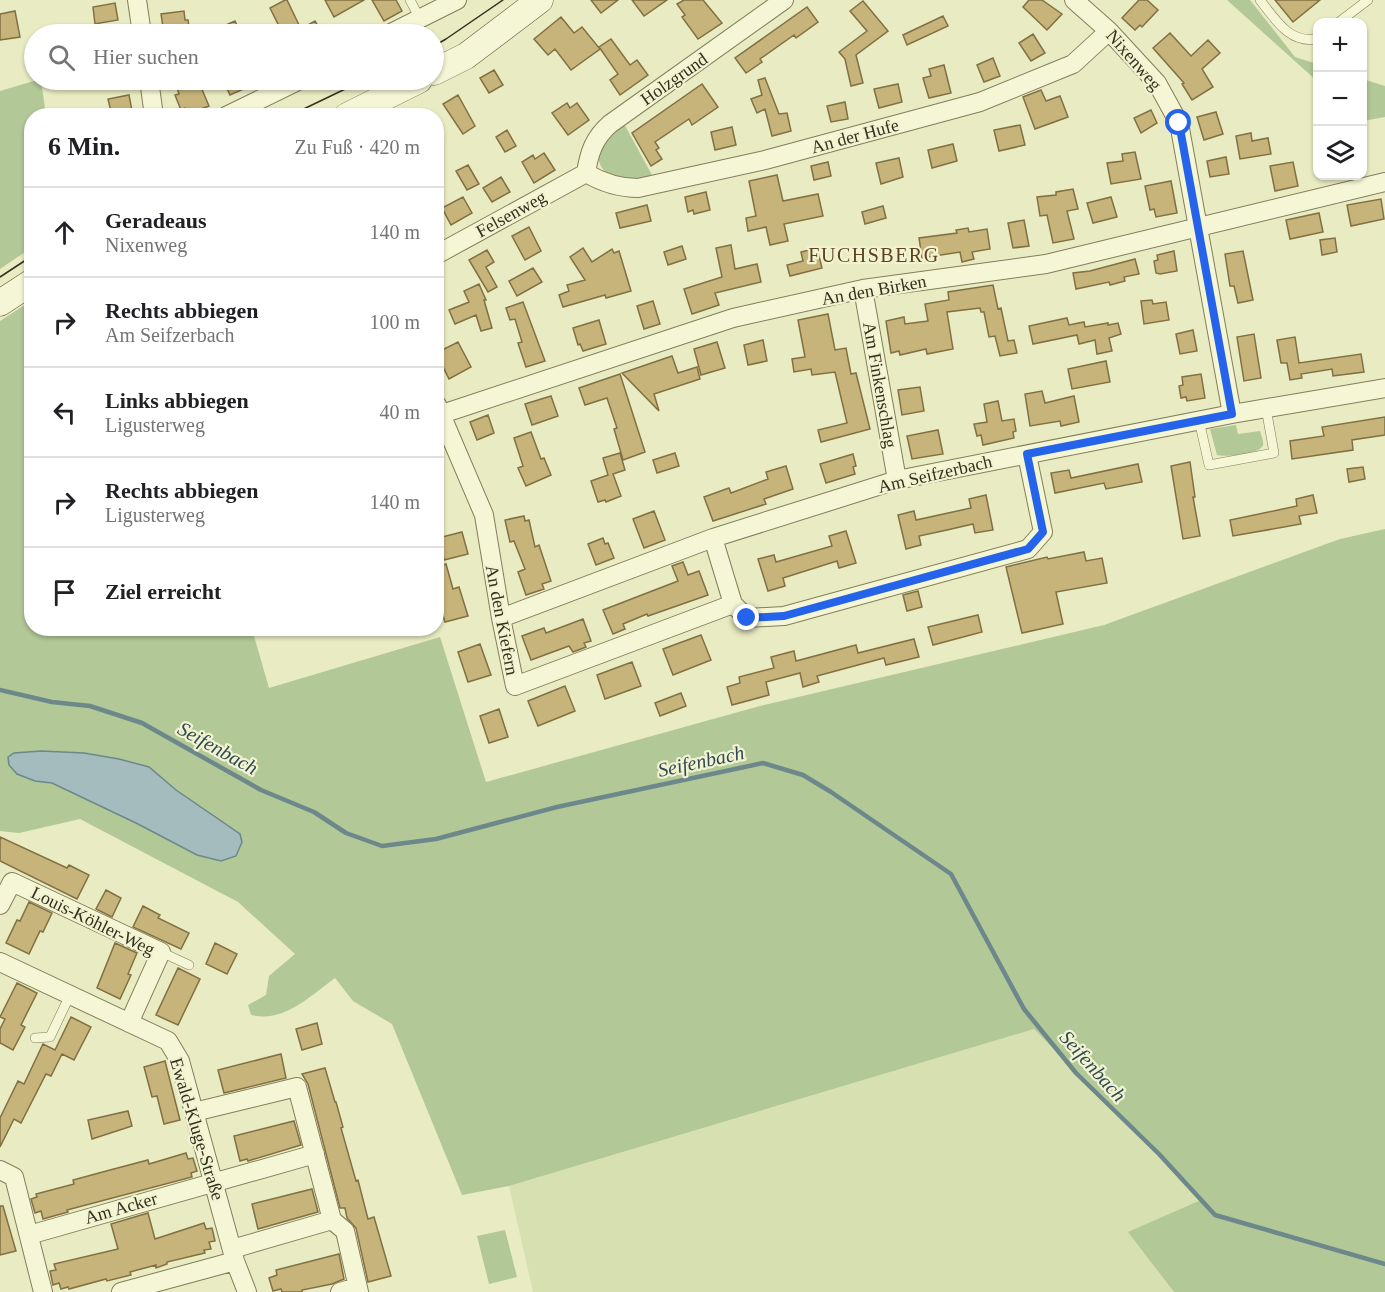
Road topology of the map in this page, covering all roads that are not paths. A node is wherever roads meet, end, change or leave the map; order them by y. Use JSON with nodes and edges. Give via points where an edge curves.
{"nodes":[{"id":1,"x":137,"y":0,"type":"edge"},
{"id":2,"x":410,"y":0,"type":"edge"},
{"id":3,"x":457,"y":0,"type":"edge"},
{"id":4,"x":540,"y":0,"type":"edge"},
{"id":5,"x":784,"y":0,"type":"edge"},
{"id":6,"x":1074,"y":0,"type":"edge"},
{"id":7,"x":1260,"y":0,"type":"edge"},
{"id":8,"x":1368,"y":0,"type":"edge"},
{"id":9,"x":1344,"y":18,"type":"edge"},
{"id":10,"x":420,"y":19,"type":"junction"},
{"id":11,"x":141,"y":24,"type":"edge"},
{"id":12,"x":410,"y":24,"type":"edge"},
{"id":13,"x":1108,"y":31,"type":"junction"},
{"id":14,"x":1313,"y":39,"type":"edge"},
{"id":15,"x":444,"y":67,"type":"edge"},
{"id":16,"x":150,"y":90,"type":"edge"},
{"id":17,"x":279,"y":90,"type":"edge"},
{"id":18,"x":399,"y":90,"type":"edge"},
{"id":19,"x":153,"y":108,"type":"edge"},
{"id":20,"x":242,"y":108,"type":"edge"},
{"id":21,"x":363,"y":108,"type":"edge"},
{"id":22,"x":586,"y":173,"type":"junction"},
{"id":23,"x":1385,"y":182,"type":"edge"},
{"id":24,"x":1198,"y":228,"type":"junction"},
{"id":25,"x":444,"y":251,"type":"edge"},
{"id":26,"x":24,"y":287,"type":"edge"},
{"id":27,"x":863,"y":289,"type":"junction"},
{"id":28,"x":0,"y":303,"type":"edge"},
{"id":29,"x":1385,"y":388,"type":"edge"},
{"id":30,"x":444,"y":407,"type":"edge"},
{"id":31,"x":1266,"y":408,"type":"junction"},
{"id":32,"x":1232,"y":414,"type":"junction"},
{"id":33,"x":1199,"y":420,"type":"junction"},
{"id":34,"x":444,"y":421,"type":"edge"},
{"id":35,"x":1027,"y":454,"type":"junction"},
{"id":36,"x":897,"y":480,"type":"junction"},
{"id":37,"x":713,"y":538,"type":"junction"},
{"id":38,"x":733,"y":604,"type":"junction"},
{"id":39,"x":501,"y":618,"type":"junction"},
{"id":40,"x":0,"y":905,"type":"edge"},
{"id":41,"x":161,"y":952,"type":"junction"},
{"id":42,"x":0,"y":962,"type":"edge"},
{"id":43,"x":189,"y":965,"type":"dead end"},
{"id":44,"x":70,"y":995,"type":"junction"},
{"id":45,"x":129,"y":1023,"type":"junction"},
{"id":46,"x":35,"y":1038,"type":"dead end"},
{"id":47,"x":194,"y":1112,"type":"junction"},
{"id":48,"x":315,"y":1154,"type":"junction"},
{"id":49,"x":0,"y":1170,"type":"edge"},
{"id":50,"x":213,"y":1182,"type":"junction"},
{"id":51,"x":332,"y":1220,"type":"junction"},
{"id":52,"x":29,"y":1235,"type":"junction"},
{"id":53,"x":234,"y":1255,"type":"junction"},
{"id":54,"x":352,"y":1290,"type":"edge"},
{"id":55,"x":43,"y":1292,"type":"edge"},
{"id":56,"x":121,"y":1292,"type":"edge"},
{"id":57,"x":247,"y":1292,"type":"edge"}],
"edges":[{"from":1,"to":11,"type":"street"},
{"from":2,"to":10,"type":"lane"},
{"from":3,"to":10,"type":"street"},
{"from":4,"to":15,"type":"main road","via":[[466,56]]},
{"from":5,"to":22,"type":"street","name":"Holzgrund","via":[[602,130],[591,150]]},
{"from":6,"to":13,"type":"street","name":"Nixenweg"},
{"from":7,"to":14,"type":"lane","via":[[1294,37]]},
{"from":8,"to":9,"type":"lane"},
{"from":10,"to":12,"type":"street"},
{"from":13,"to":22,"type":"street","name":"An der Hufe","via":[[1073,64],[980,102],[861,136],[638,188],[607,184]]},
{"from":13,"to":24,"type":"street","name":"Nixenweg","via":[[1157,83],[1179,123]]},
{"from":16,"to":19,"type":"street"},
{"from":17,"to":20,"type":"street"},
{"from":18,"to":21,"type":"main road"},
{"from":22,"to":25,"type":"street","name":"Felsenweg"},
{"from":23,"to":24,"type":"street","name":"An den Birken"},
{"from":24,"to":27,"type":"street","name":"An den Birken","via":[[1046,264]]},
{"from":24,"to":32,"type":"street","name":"Nixenweg"},
{"from":26,"to":28,"type":"main road"},
{"from":27,"to":30,"type":"street","name":"An den Birken","via":[[733,318]]},
{"from":27,"to":36,"type":"street","name":"Am Finkenschlag"},
{"from":29,"to":31,"type":"street","name":"Am Seifzerbach"},
{"from":31,"to":32,"type":"street","name":"Am Seifzerbach"},
{"from":31,"to":33,"type":"lane","via":[[1274,453],[1209,465]]},
{"from":32,"to":33,"type":"street","name":"Am Seifzerbach"},
{"from":33,"to":35,"type":"street","name":"Am Seifzerbach"},
{"from":34,"to":39,"type":"street","name":"An den Kiefern","via":[[484,515]]},
{"from":35,"to":36,"type":"street","name":"Am Seifzerbach"},
{"from":35,"to":38,"type":"street","via":[[1043,532],[1028,549],[784,616],[747,618]]},
{"from":36,"to":37,"type":"street","name":"Am Seifzerbach"},
{"from":37,"to":38,"type":"street"},
{"from":37,"to":39,"type":"street","name":"Am Seifzerbach"},
{"from":38,"to":39,"type":"street","name":"An den Kiefern","via":[[515,686]]},
{"from":40,"to":41,"type":"street","name":"Louis-Köhler-Weg","via":[[12,882]]},
{"from":41,"to":43,"type":"lane"},
{"from":41,"to":45,"type":"street","name":"Louis-Köhler-Weg"},
{"from":42,"to":44,"type":"street","name":"Ewald-Kluge-Straße"},
{"from":44,"to":45,"type":"street","name":"Ewald-Kluge-Straße"},
{"from":44,"to":46,"type":"lane","via":[[50,1037]]},
{"from":45,"to":47,"type":"street","name":"Ewald-Kluge-Straße","via":[[168,1041],[180,1061]]},
{"from":47,"to":48,"type":"street","via":[[297,1087]]},
{"from":47,"to":50,"type":"street","name":"Ewald-Kluge-Straße"},
{"from":48,"to":50,"type":"street","name":"Am Acker"},
{"from":48,"to":51,"type":"street"},
{"from":49,"to":52,"type":"street","via":[[14,1177]]},
{"from":50,"to":52,"type":"street","name":"Am Acker"},
{"from":50,"to":53,"type":"street","name":"Ewald-Kluge-Straße"},
{"from":51,"to":53,"type":"street"},
{"from":51,"to":54,"type":"street","via":[[345,1231]]},
{"from":52,"to":55,"type":"street"},
{"from":53,"to":56,"type":"street"},
{"from":53,"to":57,"type":"street","name":"Ewald-Kluge-Straße"}]}
